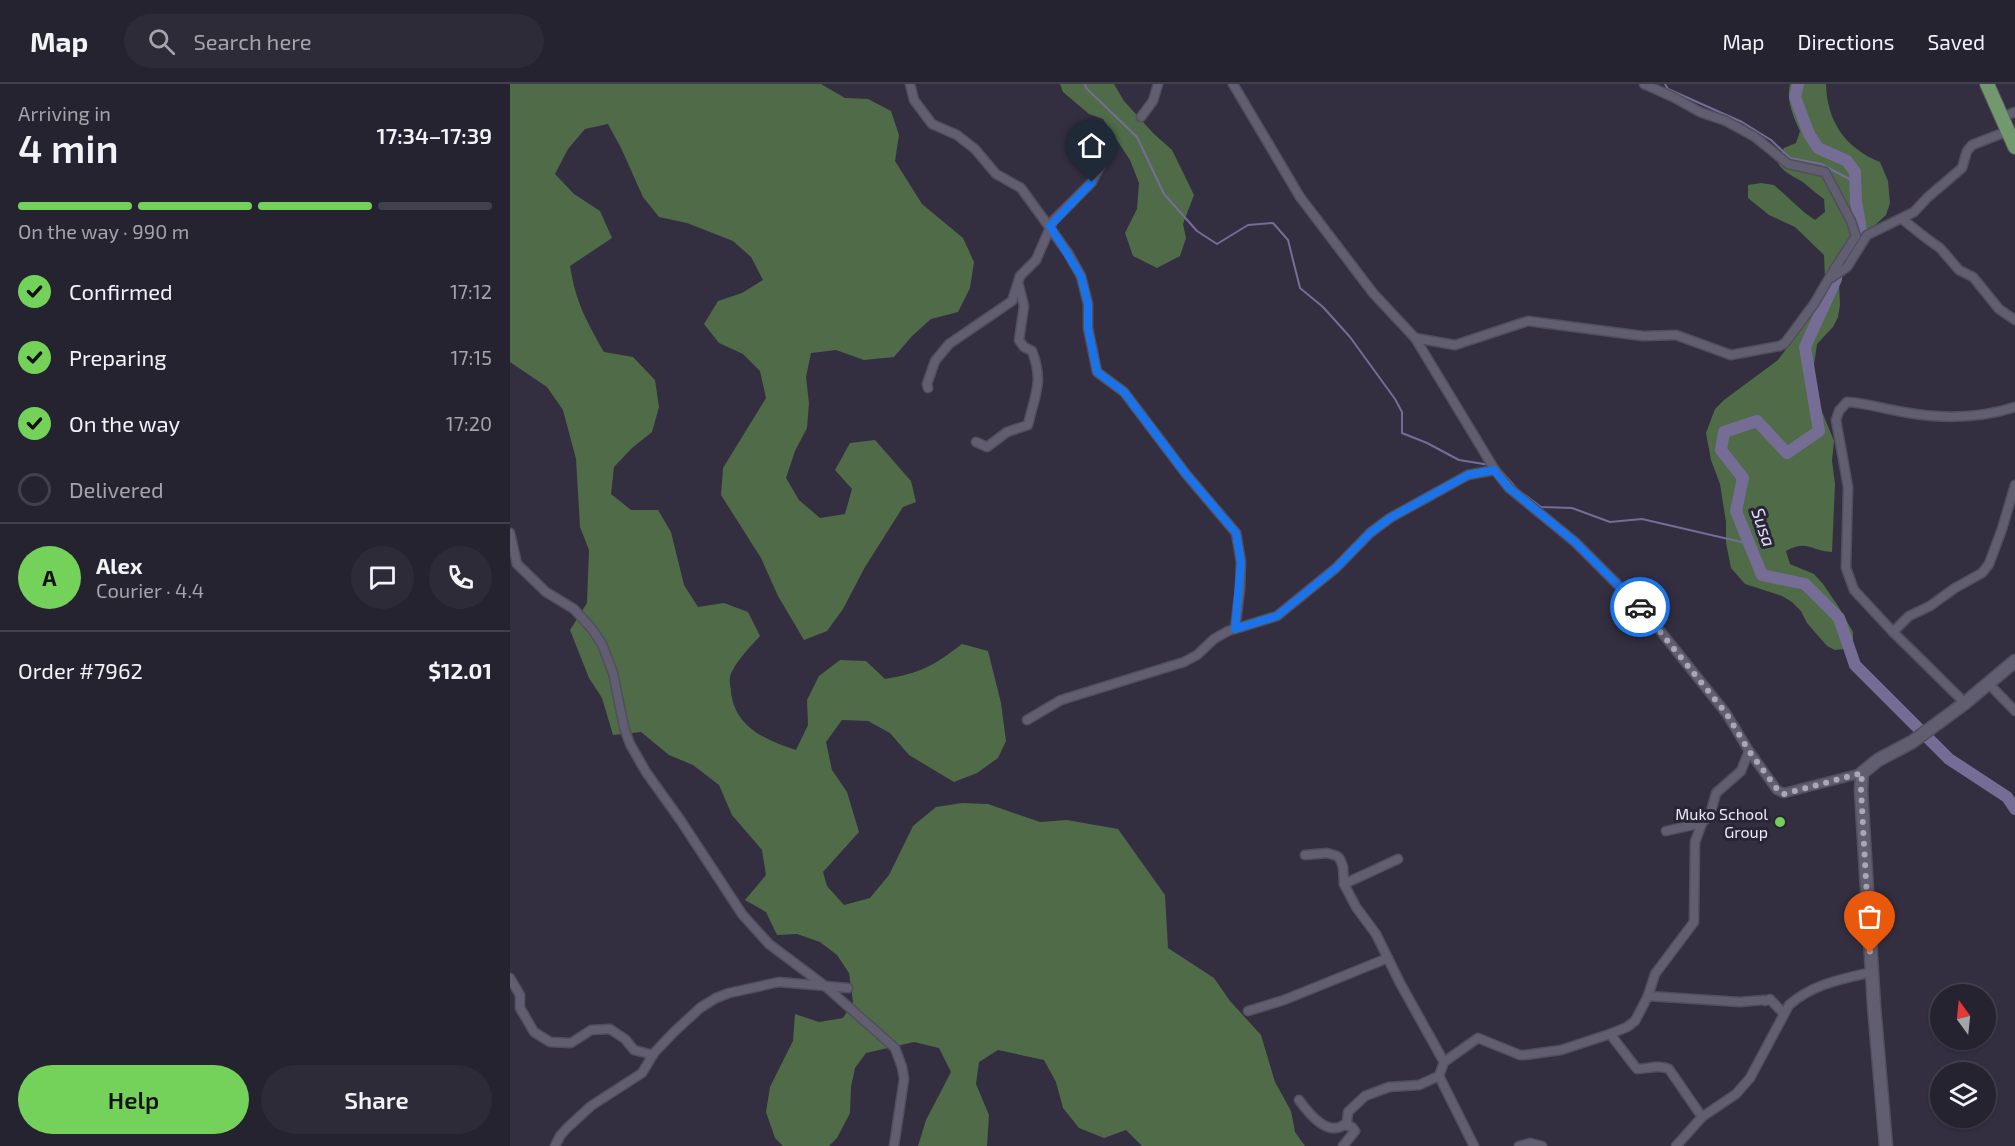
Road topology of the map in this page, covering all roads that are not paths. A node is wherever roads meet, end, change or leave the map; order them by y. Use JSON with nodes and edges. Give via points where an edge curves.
{"nodes":[{"id":1,"x":910,"y":84,"type":"edge"},
{"id":2,"x":1158,"y":84,"type":"edge"},
{"id":3,"x":1233,"y":84,"type":"edge"},
{"id":4,"x":1644,"y":84,"type":"edge"},
{"id":5,"x":1987,"y":84,"type":"edge"},
{"id":6,"x":2008,"y":114,"type":"edge"},
{"id":7,"x":1141,"y":117,"type":"dead end"},
{"id":8,"x":2008,"y":131,"type":"junction"},
{"id":9,"x":2015,"y":147,"type":"edge"},
{"id":10,"x":1105,"y":157,"type":"dead end"},
{"id":11,"x":1902,"y":219,"type":"junction"},
{"id":12,"x":1050,"y":226,"type":"junction"},
{"id":13,"x":1830,"y":279,"type":"junction"},
{"id":14,"x":1018,"y":283,"type":"junction"},
{"id":15,"x":2015,"y":320,"type":"edge"},
{"id":16,"x":1414,"y":338,"type":"junction"},
{"id":17,"x":928,"y":388,"type":"dead end"},
{"id":18,"x":2015,"y":407,"type":"edge"},
{"id":19,"x":976,"y":442,"type":"dead end"},
{"id":20,"x":1492,"y":467,"type":"junction"},
{"id":21,"x":2015,"y":485,"type":"edge"},
{"id":22,"x":510,"y":533,"type":"edge"},
{"id":23,"x":1235,"y":629,"type":"junction"},
{"id":24,"x":1893,"y":632,"type":"junction"},
{"id":25,"x":2015,"y":661,"type":"edge"},
{"id":26,"x":1988,"y":684,"type":"junction"},
{"id":27,"x":1965,"y":703,"type":"junction"},
{"id":28,"x":2015,"y":711,"type":"edge"},
{"id":29,"x":1027,"y":720,"type":"dead end"},
{"id":30,"x":1749,"y":751,"type":"junction"},
{"id":31,"x":1862,"y":773,"type":"junction"},
{"id":32,"x":1702,"y":823,"type":"junction"},
{"id":33,"x":1666,"y":831,"type":"dead end"},
{"id":34,"x":1305,"y":855,"type":"dead end"},
{"id":35,"x":1398,"y":859,"type":"dead end"},
{"id":36,"x":1344,"y":884,"type":"junction"},
{"id":37,"x":1388,"y":958,"type":"junction"},
{"id":38,"x":1872,"y":972,"type":"junction"},
{"id":39,"x":510,"y":978,"type":"edge"},
{"id":40,"x":825,"y":986,"type":"junction"},
{"id":41,"x":848,"y":988,"type":"dead end"},
{"id":42,"x":1648,"y":996,"type":"junction"},
{"id":43,"x":1248,"y":1011,"type":"dead end"},
{"id":44,"x":1784,"y":1014,"type":"junction"},
{"id":45,"x":1610,"y":1034,"type":"junction"},
{"id":46,"x":653,"y":1055,"type":"junction"},
{"id":47,"x":1444,"y":1062,"type":"junction"},
{"id":48,"x":1439,"y":1076,"type":"junction"},
{"id":49,"x":1299,"y":1100,"type":"dead end"},
{"id":50,"x":1702,"y":1118,"type":"junction"},
{"id":51,"x":1344,"y":1125,"type":"junction"},
{"id":52,"x":555,"y":1146,"type":"edge"},
{"id":53,"x":894,"y":1146,"type":"edge"},
{"id":54,"x":1343,"y":1146,"type":"edge"},
{"id":55,"x":1474,"y":1146,"type":"edge"},
{"id":56,"x":1520,"y":1146,"type":"edge"},
{"id":57,"x":1542,"y":1146,"type":"edge"},
{"id":58,"x":1676,"y":1146,"type":"edge"},
{"id":59,"x":1886,"y":1146,"type":"edge"}],
"edges":[{"from":1,"to":12,"type":"street","via":[[914,100],[932,124],[957,135],[996,174],[1021,188]]},
{"from":2,"to":7,"type":"street","via":[[1153,101]]},
{"from":3,"to":16,"type":"street","via":[[1300,196],[1344,257]]},
{"from":4,"to":13,"type":"street","via":[[1755,137],[1788,164],[1825,172],[1856,236]]},
{"from":5,"to":6,"type":"main road"},
{"from":6,"to":8,"type":"main road"},
{"from":8,"to":9,"type":"main road"},
{"from":8,"to":11,"type":"street","via":[[1972,145],[1962,168]]},
{"from":10,"to":12,"type":"street","via":[[1092,182]]},
{"from":11,"to":13,"type":"street","via":[[1867,235],[1847,267]]},
{"from":11,"to":15,"type":"street","via":[[1940,248],[1959,270],[1973,277],[1999,309]]},
{"from":12,"to":14,"type":"street","via":[[1036,260]]},
{"from":12,"to":23,"type":"street","via":[[1081,276],[1097,372],[1124,392],[1236,533],[1241,562]]},
{"from":13,"to":16,"type":"street","via":[[1785,343],[1731,355],[1676,335],[1643,336],[1528,321],[1455,345]]},
{"from":14,"to":17,"type":"street","via":[[1011,301],[949,344],[934,361]]},
{"from":14,"to":19,"type":"street","via":[[1024,306],[1019,340],[1032,351],[1040,381],[1028,425],[1007,432],[987,447]]},
{"from":16,"to":20,"type":"street"},
{"from":18,"to":24,"type":"street","via":[[1968,417],[1906,413],[1850,402],[1839,411],[1837,424],[1848,487],[1846,568],[1854,590]]},
{"from":20,"to":23,"type":"street","via":[[1468,475],[1390,518],[1277,616]]},
{"from":20,"to":30,"type":"street","via":[[1509,488],[1575,542],[1646,613],[1726,713]]},
{"from":21,"to":24,"type":"street","via":[[1989,564],[1982,573],[1909,616]]},
{"from":22,"to":40,"type":"street","via":[[517,564],[546,592],[574,609],[602,644],[630,744],[733,901],[769,944]]},
{"from":23,"to":29,"type":"street","via":[[1214,639],[1197,656],[1184,662],[1061,700]]},
{"from":24,"to":27,"type":"street"},
{"from":25,"to":26,"type":"main road"},
{"from":26,"to":27,"type":"main road"},
{"from":26,"to":28,"type":"street"},
{"from":27,"to":31,"type":"main road"},
{"from":30,"to":31,"type":"street","via":[[1782,793]]},
{"from":30,"to":32,"type":"street","via":[[1741,771],[1716,793],[1710,815]]},
{"from":31,"to":38,"type":"main road"},
{"from":32,"to":33,"type":"street"},
{"from":32,"to":42,"type":"street","via":[[1695,842],[1694,922],[1655,974]]},
{"from":34,"to":36,"type":"street","via":[[1322,852],[1339,857]]},
{"from":35,"to":36,"type":"street"},
{"from":36,"to":37,"type":"street"},
{"from":37,"to":43,"type":"street"},
{"from":37,"to":47,"type":"street"},
{"from":38,"to":44,"type":"street","via":[[1819,985],[1799,996]]},
{"from":38,"to":59,"type":"main road"},
{"from":39,"to":46,"type":"street","via":[[520,995],[520,1008],[534,1032],[550,1042],[571,1043],[591,1030],[610,1029],[634,1050]]},
{"from":40,"to":41,"type":"street"},
{"from":40,"to":46,"type":"street","via":[[779,982],[721,996],[700,1008]]},
{"from":40,"to":53,"type":"street","via":[[898,1054],[904,1078]]},
{"from":42,"to":44,"type":"street","via":[[1740,1002],[1770,999]]},
{"from":42,"to":45,"type":"street","via":[[1632,1025]]},
{"from":44,"to":50,"type":"street","via":[[1750,1078],[1726,1102]]},
{"from":45,"to":47,"type":"street","via":[[1560,1050],[1525,1055],[1478,1038]]},
{"from":45,"to":50,"type":"street","via":[[1636,1069],[1669,1069]]},
{"from":46,"to":52,"type":"street","via":[[642,1073],[591,1106],[566,1129]]},
{"from":47,"to":48,"type":"street"},
{"from":48,"to":51,"type":"street","via":[[1418,1085],[1389,1087],[1365,1095],[1348,1112]]},
{"from":48,"to":55,"type":"street"},
{"from":49,"to":51,"type":"street","via":[[1321,1124]]},
{"from":50,"to":58,"type":"street"},
{"from":51,"to":54,"type":"street","via":[[1355,1131]]},
{"from":56,"to":57,"type":"street"}]}
